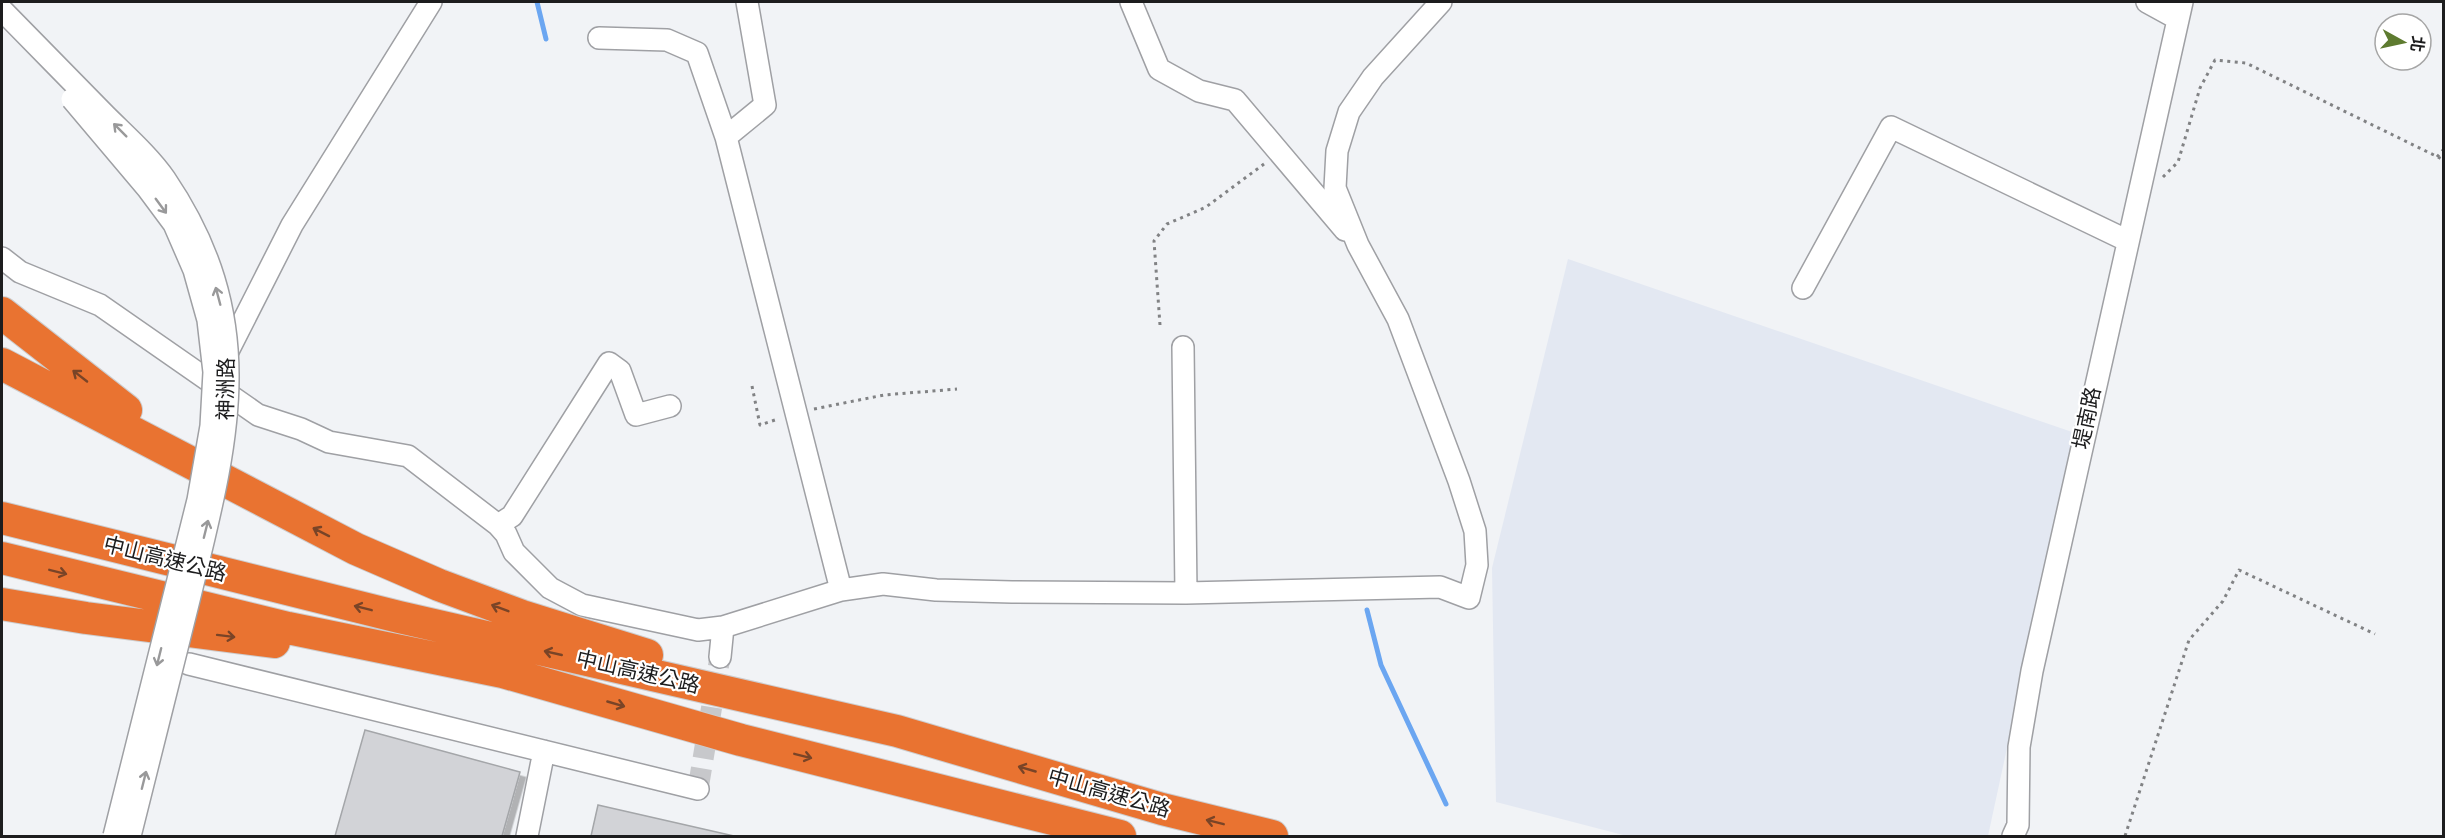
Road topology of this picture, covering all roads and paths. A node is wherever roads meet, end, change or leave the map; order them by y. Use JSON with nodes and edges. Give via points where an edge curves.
{"nodes":[{"id":1,"x":432,"y":2,"type":"edge"},
{"id":2,"x":747,"y":2,"type":"edge"},
{"id":3,"x":1131,"y":2,"type":"edge"},
{"id":4,"x":1441,"y":2,"type":"edge"},
{"id":5,"x":2147,"y":2,"type":"edge"},
{"id":6,"x":2,"y":10,"type":"edge"},
{"id":7,"x":2180,"y":10,"type":"edge"},
{"id":8,"x":2,"y":17,"type":"edge"},
{"id":9,"x":599,"y":38,"type":"dead end"},
{"id":10,"x":726,"y":137,"type":"junction"},
{"id":11,"x":2444,"y":149,"type":"edge"},
{"id":12,"x":1280,"y":152,"type":"junction"},
{"id":13,"x":2437,"y":157,"type":"junction"},
{"id":14,"x":2444,"y":160,"type":"edge"},
{"id":15,"x":2140,"y":186,"type":"junction"},
{"id":16,"x":2126,"y":240,"type":"junction"},
{"id":17,"x":1358,"y":245,"type":"junction"},
{"id":18,"x":2,"y":258,"type":"edge"},
{"id":19,"x":1803,"y":288,"type":"dead end"},
{"id":20,"x":13,"y":322,"type":"edge"},
{"id":21,"x":1160,"y":325,"type":"dead end"},
{"id":22,"x":1183,"y":347,"type":"dead end"},
{"id":23,"x":3,"y":364,"type":"edge"},
{"id":24,"x":212,"y":382,"type":"junction"},
{"id":25,"x":752,"y":386,"type":"dead end"},
{"id":26,"x":957,"y":389,"type":"dead end"},
{"id":27,"x":670,"y":406,"type":"dead end"},
{"id":28,"x":795,"y":412,"type":"junction"},
{"id":29,"x":267,"y":504,"type":"junction"},
{"id":30,"x":2,"y":518,"type":"edge"},
{"id":31,"x":498,"y":525,"type":"junction"},
{"id":32,"x":2,"y":558,"type":"edge"},
{"id":33,"x":841,"y":590,"type":"junction"},
{"id":34,"x":1186,"y":593,"type":"junction"},
{"id":35,"x":2,"y":603,"type":"edge"},
{"id":36,"x":723,"y":627,"type":"junction"},
{"id":37,"x":2376,"y":633,"type":"dead end"},
{"id":38,"x":720,"y":657,"type":"tunnel mouth"},
{"id":39,"x":189,"y":664,"type":"dead end"},
{"id":40,"x":503,"y":672,"type":"junction"},
{"id":41,"x":897,"y":731,"type":"junction"},
{"id":42,"x":544,"y":751,"type":"junction"},
{"id":43,"x":698,"y":789,"type":"dead end"},
{"id":44,"x":114,"y":837,"type":"edge"},
{"id":45,"x":130,"y":837,"type":"edge"},
{"id":46,"x":527,"y":837,"type":"edge"},
{"id":47,"x":1120,"y":837,"type":"edge"},
{"id":48,"x":1272,"y":837,"type":"edge"},
{"id":49,"x":2013,"y":837,"type":"edge"},
{"id":50,"x":2126,"y":837,"type":"edge"}],
"edges":[{"from":1,"to":24,"type":"street","via":[[292,225]]},
{"from":2,"to":10,"type":"street","via":[[765,105]]},
{"from":3,"to":12,"type":"street","via":[[1159,69],[1199,91],[1235,100]]},
{"from":4,"to":17,"type":"street","via":[[1373,77],[1349,112],[1337,151],[1335,188]]},
{"from":5,"to":7,"type":"street"},
{"from":45,"to":6,"type":"street","name":"神洲路","one_way":true,"bridge":true,"via":[[213,503],[227,426],[230,374],[224,317],[209,264],[188,217],[163,177]]},
{"from":7,"to":15,"type":"street","name":"堤南路"},
{"from":8,"to":44,"type":"street","name":"神洲路","one_way":true,"bridge":true,"via":[[174,224],[194,270],[208,320],[214,382],[198,501]]},
{"from":9,"to":10,"type":"street","via":[[667,40],[696,53]]},
{"from":10,"to":28,"type":"street"},
{"from":11,"to":13,"type":"path"},
{"from":12,"to":17,"type":"street"},
{"from":12,"to":21,"type":"path","via":[[1206,207],[1167,224],[1154,241]]},
{"from":13,"to":14,"type":"path"},
{"from":13,"to":15,"type":"path","via":[[2246,63],[2215,60],[2200,88],[2178,162],[2156,184]]},
{"from":15,"to":16,"type":"street","name":"堤南路"},
{"from":16,"to":19,"type":"street","via":[[1891,128]]},
{"from":16,"to":49,"type":"street","name":"堤南路","via":[[2032,671],[2019,747],[2018,825]]},
{"from":17,"to":34,"type":"street","via":[[1398,319],[1475,531],[1477,565],[1469,598],[1440,587]]},
{"from":18,"to":24,"type":"street","via":[[20,272],[100,305]]},
{"from":29,"to":20,"type":"highway","one_way":true,"via":[[106,396]]},
{"from":22,"to":34,"type":"street"},
{"from":23,"to":29,"type":"highway"},
{"from":24,"to":31,"type":"street","via":[[258,415],[329,442],[408,456]]},
{"from":25,"to":28,"type":"path","via":[[760,425]]},
{"from":26,"to":28,"type":"path","via":[[884,395]]},
{"from":27,"to":31,"type":"street","via":[[636,415],[620,372],[609,363],[512,516]]},
{"from":28,"to":33,"type":"street"},
{"from":41,"to":29,"type":"highway","one_way":true,"via":[[522,616],[356,549]]},
{"from":41,"to":30,"type":"highway","name":"中山高速公路","one_way":true,"via":[[399,618]]},
{"from":31,"to":36,"type":"street","via":[[514,552],[550,588],[582,605],[698,630]]},
{"from":32,"to":40,"type":"highway","name":"中山高速公路","one_way":true,"via":[[288,628]]},
{"from":33,"to":34,"type":"street","via":[[883,584],[980,591]]},
{"from":33,"to":36,"type":"street"},
{"from":35,"to":40,"type":"highway","one_way":true},
{"from":36,"to":38,"type":"street"},
{"from":37,"to":50,"type":"path","via":[[2239,570],[2223,601],[2189,640]]},
{"from":39,"to":42,"type":"street"},
{"from":40,"to":47,"type":"highway","name":"中山高速公路","one_way":true,"via":[[753,743]]},
{"from":48,"to":41,"type":"highway","name":"中山高速公路","one_way":true},
{"from":42,"to":43,"type":"street"},
{"from":42,"to":46,"type":"street"}]}
